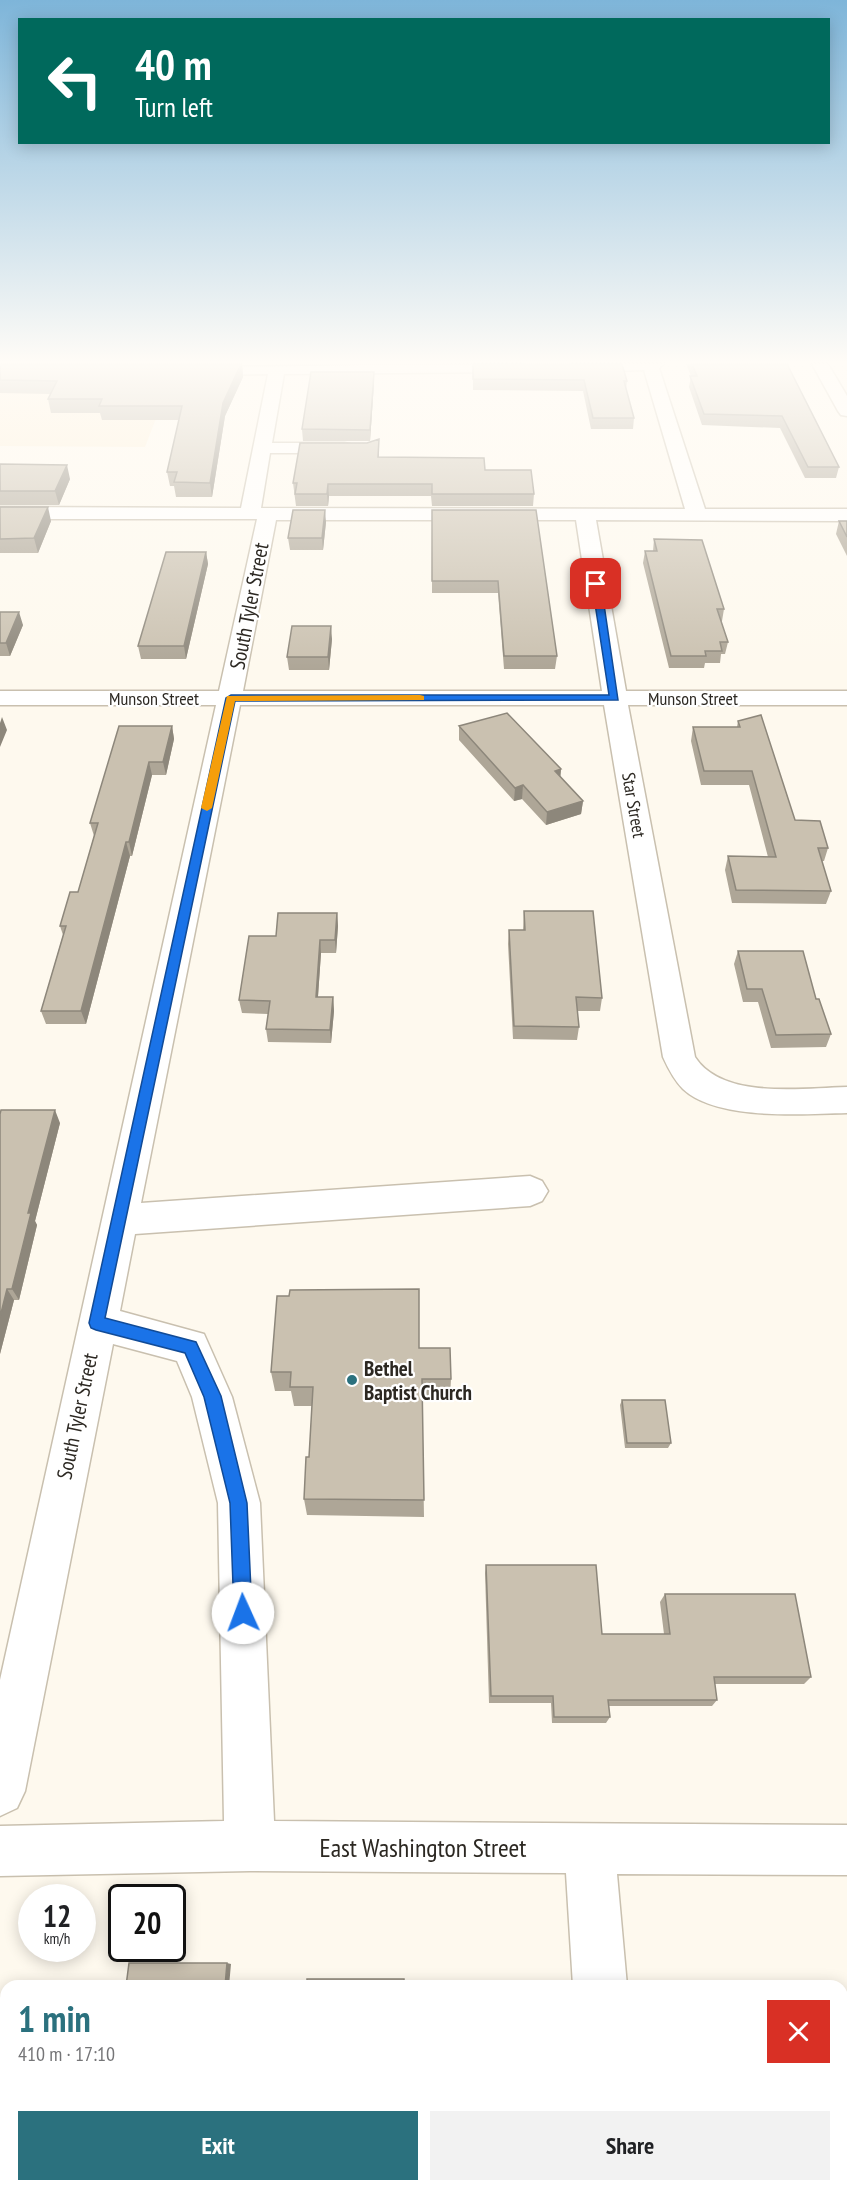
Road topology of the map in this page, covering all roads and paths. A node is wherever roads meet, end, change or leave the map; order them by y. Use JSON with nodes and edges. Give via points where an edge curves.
{"nodes":[{"id":1,"x":261,"y":466,"type":"edge"},
{"id":2,"x":682,"y":466,"type":"edge"},
{"id":3,"x":0,"y":513,"type":"edge"},
{"id":4,"x":259,"y":514,"type":"junction"},
{"id":5,"x":585,"y":514,"type":"junction"},
{"id":6,"x":697,"y":515,"type":"junction"},
{"id":7,"x":847,"y":515,"type":"edge"},
{"id":8,"x":0,"y":698,"type":"edge"},
{"id":9,"x":231,"y":698,"type":"junction"},
{"id":10,"x":615,"y":698,"type":"junction"},
{"id":11,"x":847,"y":698,"type":"edge"},
{"id":12,"x":847,"y":1100,"type":"edge"},
{"id":13,"x":530,"y":1191,"type":"dead end"},
{"id":14,"x":118,"y":1220,"type":"junction"},
{"id":15,"x":96,"y":1323,"type":"junction"},
{"id":16,"x":0,"y":1791,"type":"edge"},
{"id":17,"x":250,"y":1846,"type":"junction"},
{"id":18,"x":589,"y":1848,"type":"junction"},
{"id":19,"x":847,"y":1850,"type":"edge"},
{"id":20,"x":0,"y":1851,"type":"edge"},
{"id":21,"x":600,"y":1980,"type":"edge"}],
"edges":[{"from":1,"to":4,"type":"street","name":"South Tyler Street"},
{"from":2,"to":6,"type":"street"},
{"from":3,"to":4,"type":"street"},
{"from":4,"to":5,"type":"street"},
{"from":4,"to":9,"type":"street","name":"South Tyler Street"},
{"from":5,"to":6,"type":"street"},
{"from":5,"to":10,"type":"street","name":"Star Street"},
{"from":6,"to":7,"type":"street"},
{"from":8,"to":9,"type":"street","name":"Munson Street"},
{"from":9,"to":10,"type":"street","name":"Munson Street"},
{"from":9,"to":14,"type":"street","name":"South Tyler Street"},
{"from":10,"to":11,"type":"street","name":"Munson Street"},
{"from":10,"to":12,"type":"street","name":"Star Street","via":[[679,1057],[687,1073],[703,1086],[727,1095],[757,1100]]},
{"from":13,"to":14,"type":"street"},
{"from":14,"to":15,"type":"street","name":"South Tyler Street"},
{"from":15,"to":16,"type":"street","name":"South Tyler Street"},
{"from":15,"to":17,"type":"street","via":[[190,1347],[212,1396],[239,1503]]},
{"from":17,"to":18,"type":"street","name":"East Washington Street"},
{"from":17,"to":20,"type":"street","name":"East Washington Street"},
{"from":18,"to":19,"type":"street","name":"East Washington Street"},
{"from":18,"to":21,"type":"street"}]}
